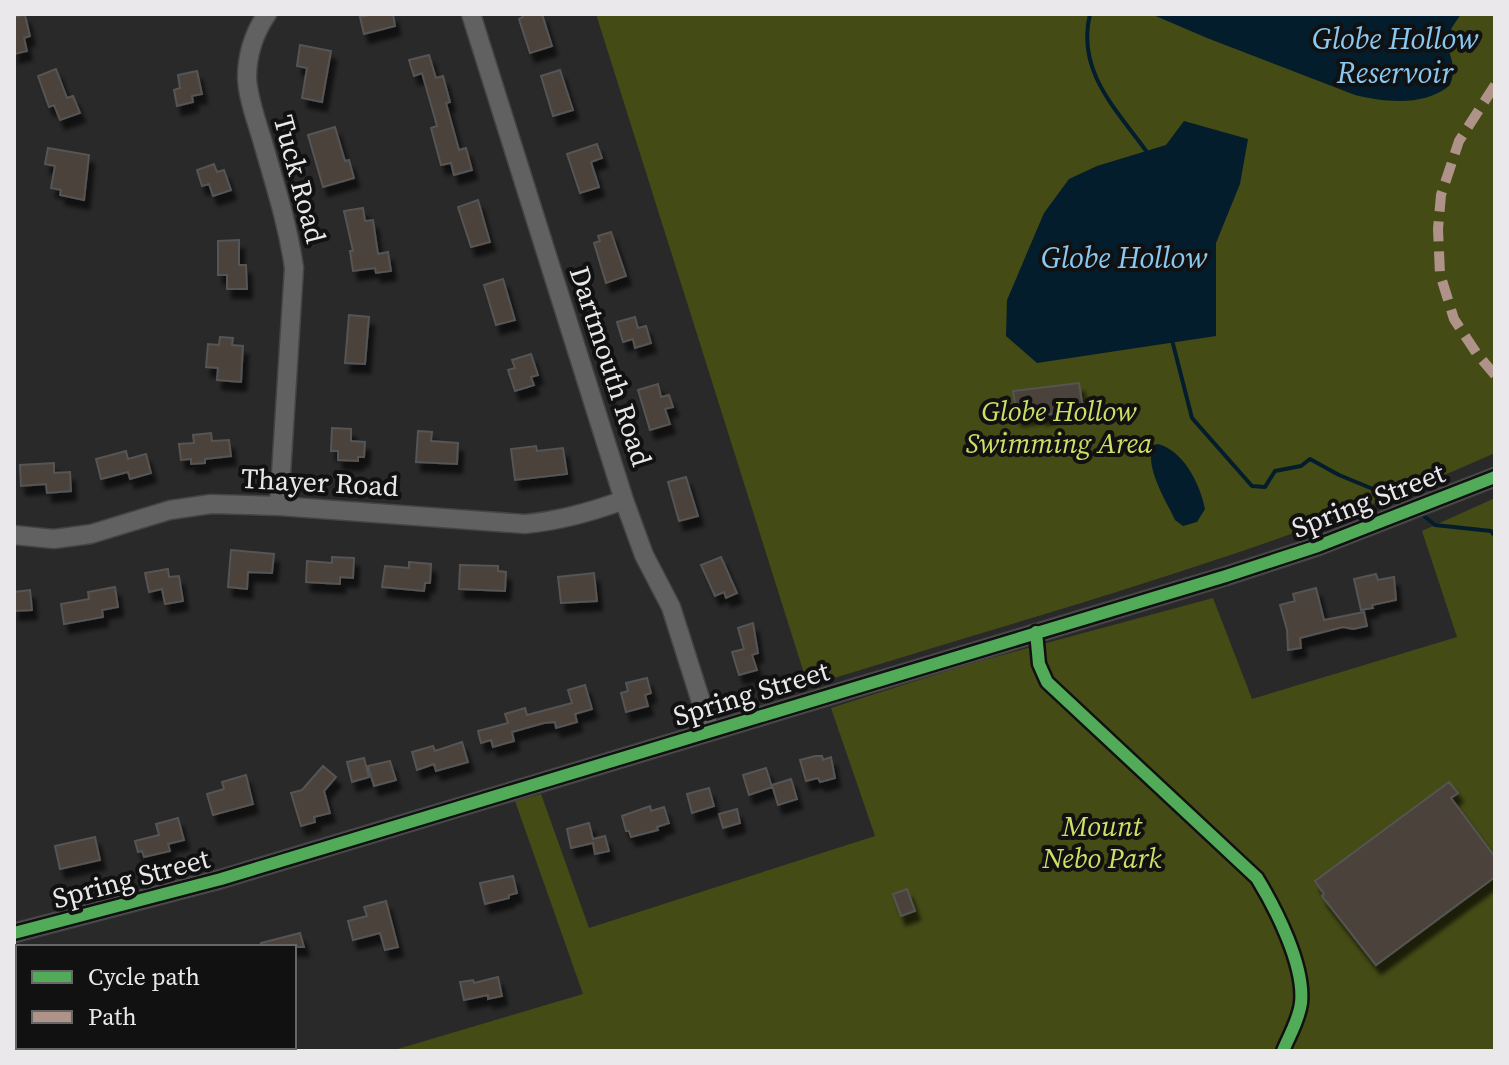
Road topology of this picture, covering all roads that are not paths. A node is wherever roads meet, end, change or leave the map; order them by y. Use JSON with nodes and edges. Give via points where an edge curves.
{"nodes":[{"id":1,"x":267,"y":14,"type":"edge"},
{"id":2,"x":471,"y":14,"type":"edge"},
{"id":3,"x":1495,"y":477,"type":"edge"},
{"id":4,"x":624,"y":500,"type":"junction"},
{"id":5,"x":279,"y":506,"type":"junction"},
{"id":6,"x":14,"y":535,"type":"edge"},
{"id":7,"x":710,"y":730,"type":"junction"},
{"id":8,"x":14,"y":933,"type":"edge"}],
"edges":[{"from":1,"to":5,"type":"street","name":"Tuck Road","via":[[257,28],[247,79],[294,268]]},
{"from":2,"to":4,"type":"street","name":"Dartmouth Road"},
{"from":3,"to":7,"type":"street","name":"Spring Street","via":[[1239,572]]},
{"from":4,"to":5,"type":"street","name":"Thayer Road","via":[[525,524]]},
{"from":4,"to":7,"type":"street","name":"Dartmouth Road","via":[[671,607]]},
{"from":5,"to":6,"type":"street","name":"Thayer Road","via":[[211,504],[170,510],[91,534],[54,539]]},
{"from":7,"to":8,"type":"street","name":"Spring Street","via":[[221,879]]}]}
